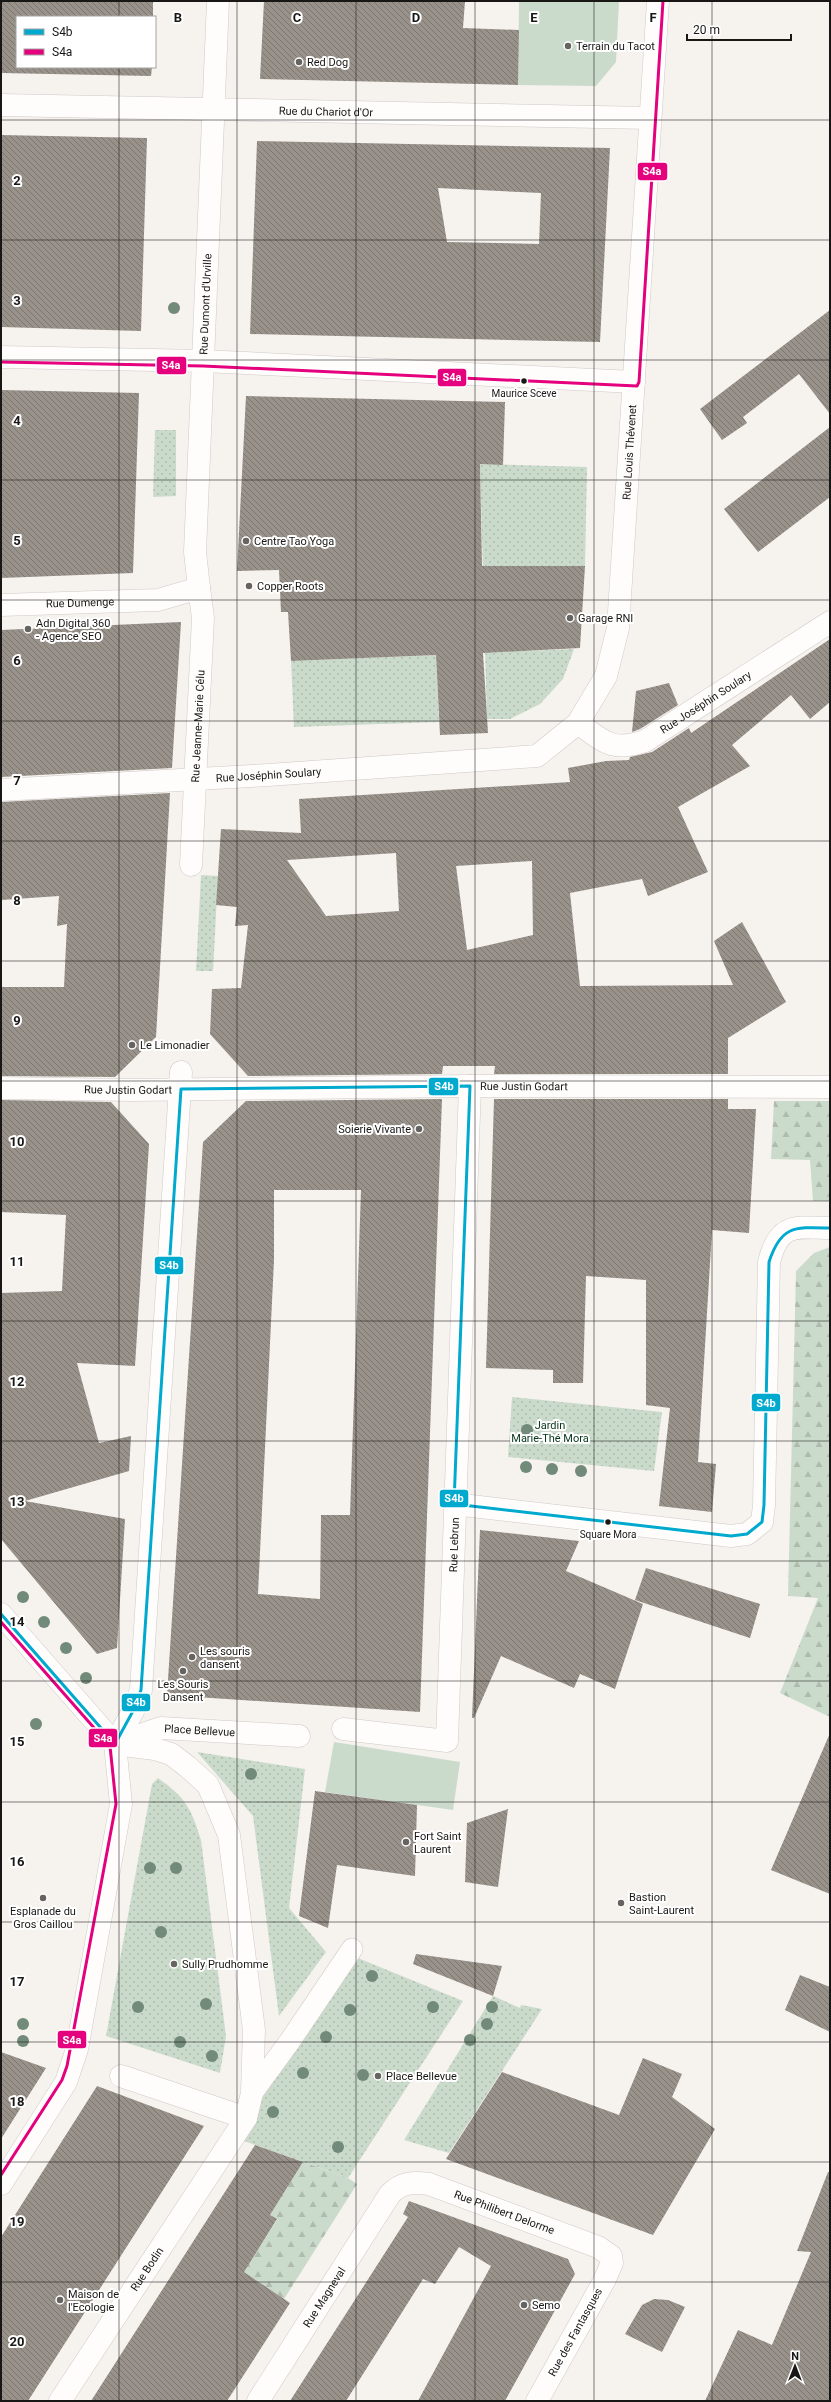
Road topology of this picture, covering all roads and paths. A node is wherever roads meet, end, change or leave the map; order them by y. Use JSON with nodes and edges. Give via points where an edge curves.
{"nodes":[{"id":1,"x":218,"y":1,"type":"edge"},
{"id":2,"x":658,"y":1,"type":"edge"},
{"id":3,"x":1,"y":105,"type":"edge"},
{"id":4,"x":212,"y":110,"type":"junction"},
{"id":5,"x":650,"y":118,"type":"junction"},
{"id":6,"x":1,"y":357,"type":"edge"},
{"id":7,"x":203,"y":361,"type":"junction"},
{"id":8,"x":634,"y":382,"type":"junction"},
{"id":9,"x":199,"y":588,"type":"junction"},
{"id":10,"x":1,"y":605,"type":"edge"},
{"id":11,"x":830,"y":622,"type":"edge"},
{"id":12,"x":578,"y":723,"type":"junction"},
{"id":13,"x":537,"y":756,"type":"joint"},
{"id":14,"x":196,"y":779,"type":"junction"},
{"id":15,"x":1,"y":790,"type":"edge"},
{"id":16,"x":191,"y":865,"type":"dead end"},
{"id":17,"x":181,"y":1081,"type":"junction"},
{"id":18,"x":470,"y":1086,"type":"junction"},
{"id":19,"x":830,"y":1086,"type":"edge"},
{"id":20,"x":1,"y":1088,"type":"edge"},
{"id":21,"x":830,"y":1228,"type":"edge"},
{"id":22,"x":454,"y":1504,"type":"junction"},
{"id":23,"x":1,"y":1614,"type":"edge"},
{"id":24,"x":343,"y":1729,"type":"dead end"},
{"id":25,"x":299,"y":1736,"type":"dead end"},
{"id":26,"x":115,"y":1744,"type":"junction"},
{"id":27,"x":352,"y":1949,"type":"dead end"},
{"id":28,"x":121,"y":2076,"type":"dead end"},
{"id":29,"x":252,"y":2093,"type":"junction"},
{"id":30,"x":246,"y":2118,"type":"junction"},
{"id":31,"x":233,"y":2137,"type":"joint"},
{"id":32,"x":1,"y":2184,"type":"edge"},
{"id":33,"x":390,"y":2194,"type":"joint"},
{"id":34,"x":612,"y":2263,"type":"joint"},
{"id":35,"x":60,"y":2401,"type":"edge"},
{"id":36,"x":258,"y":2401,"type":"edge"},
{"id":37,"x":537,"y":2401,"type":"edge"}],
"edges":[{"from":1,"to":4,"type":"street","name":"Rue Dumont d'Urville"},
{"from":2,"to":5,"type":"street","name":"Rue Louis Thévenet"},
{"from":3,"to":4,"type":"street","name":"Rue du Chariot d'Or"},
{"from":4,"to":5,"type":"street","name":"Rue du Chariot d'Or"},
{"from":4,"to":7,"type":"street","name":"Rue Dumont d'Urville"},
{"from":5,"to":8,"type":"street","name":"Rue Louis Thévenet"},
{"from":6,"to":7,"type":"street"},
{"from":7,"to":8,"type":"street"},
{"from":7,"to":9,"type":"street","name":"Rue Dumont d'Urville","via":[[195,552]]},
{"from":8,"to":12,"type":"street","name":"Rue Louis Thévenet","via":[[618,628],[606,676]]},
{"from":9,"to":10,"type":"street","name":"Rue Dumenge","via":[[158,600]]},
{"from":9,"to":14,"type":"street","name":"Rue Jeanne-Marie Célu","via":[[203,618]]},
{"from":11,"to":12,"type":"street","name":"Rue Joséphin Soulary","via":[[645,741],[631,746],[616,747],[604,742]]},
{"from":12,"to":13,"type":"street","name":"Rue Louis Thévenet"},
{"from":13,"to":14,"type":"street","name":"Rue Joséphin Soulary"},
{"from":14,"to":15,"type":"street","name":"Rue Joséphin Soulary"},
{"from":14,"to":16,"type":"street","name":"Rue Jeanne-Marie Célu"},
{"from":17,"to":18,"type":"street","name":"Rue Justin Godart"},
{"from":17,"to":20,"type":"street","name":"Rue Justin Godart"},
{"from":17,"to":26,"type":"street","via":[[141,1690]]},
{"from":18,"to":19,"type":"street","name":"Rue Justin Godart"},
{"from":18,"to":22,"type":"street","name":"Rue Lebrun"},
{"from":21,"to":22,"type":"street","via":[[801,1227],[785,1232],[774,1244],[769,1262],[764,1506],[762,1522],[748,1534],[731,1536]]},
{"from":22,"to":24,"type":"street","name":"Rue Lebrun","via":[[447,1741]]},
{"from":23,"to":26,"type":"street"},
{"from":25,"to":26,"type":"street","name":"Place Bellevue","via":[[161,1728]]},
{"from":26,"to":29,"type":"street","name":"Place Bellevue","via":[[160,1750],[171,1754],[188,1767],[208,1785],[229,1835],[254,2030]]},
{"from":26,"to":32,"type":"street","via":[[120,1804],[77,2049],[66,2082]]},
{"from":27,"to":29,"type":"lane","name":"Place Bellevue"},
{"from":28,"to":30,"type":"street"},
{"from":29,"to":30,"type":"street","name":"Place Bellevue"},
{"from":30,"to":31,"type":"street","name":"Place Bellevue"},
{"from":31,"to":35,"type":"street","name":"Rue Bodin"},
{"from":33,"to":34,"type":"street","name":"Rue Philibert Delorme","via":[[406,2183],[429,2184],[598,2246],[611,2256]]},
{"from":33,"to":36,"type":"street","name":"Rue Magneval"},
{"from":34,"to":37,"type":"street","name":"Rue des Fantasques"}]}
